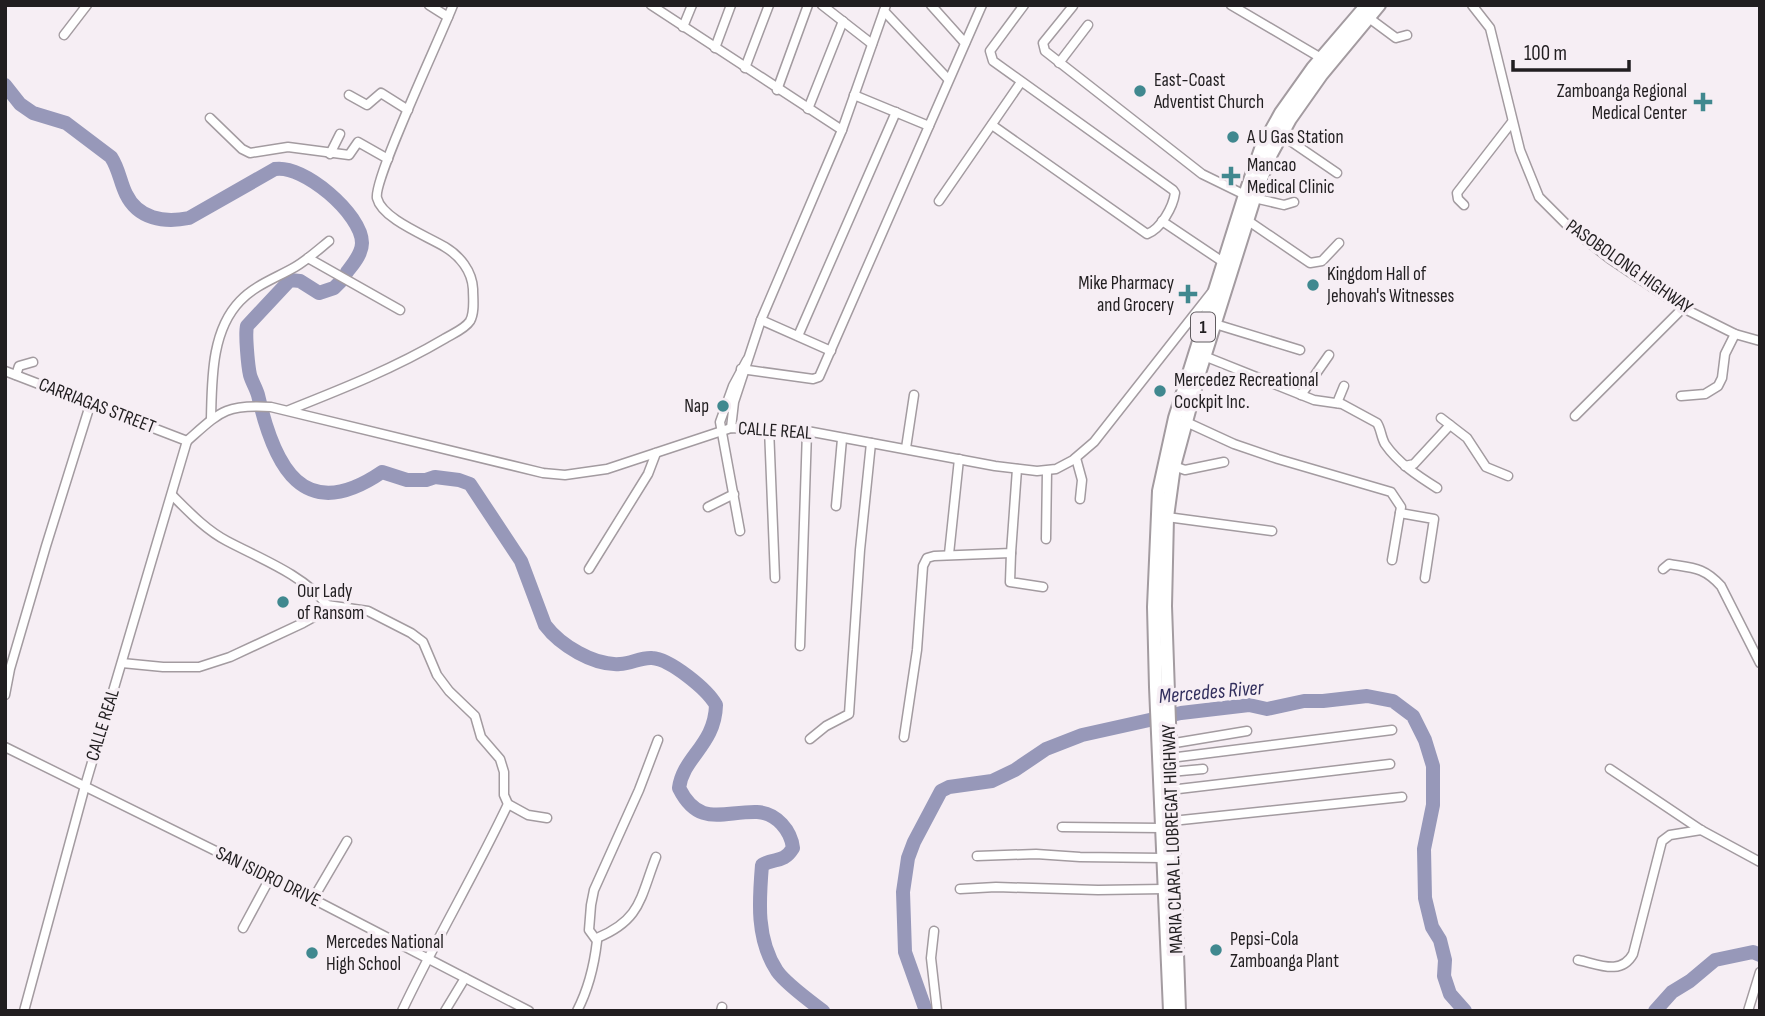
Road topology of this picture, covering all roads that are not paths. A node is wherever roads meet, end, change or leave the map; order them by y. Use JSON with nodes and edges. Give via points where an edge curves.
{"nodes":[{"id":1,"x":87,"y":5,"type":"edge"},
{"id":2,"x":429,"y":5,"type":"edge"},
{"id":3,"x":453,"y":5,"type":"edge"},
{"id":4,"x":651,"y":5,"type":"edge"},
{"id":5,"x":692,"y":5,"type":"edge"},
{"id":6,"x":731,"y":5,"type":"edge"},
{"id":7,"x":769,"y":5,"type":"edge"},
{"id":8,"x":808,"y":5,"type":"edge"},
{"id":9,"x":822,"y":5,"type":"edge"},
{"id":10,"x":931,"y":5,"type":"edge"},
{"id":11,"x":1024,"y":5,"type":"edge"},
{"id":12,"x":1231,"y":5,"type":"edge"},
{"id":13,"x":1379,"y":5,"type":"edge"},
{"id":14,"x":1472,"y":5,"type":"edge"},
{"id":15,"x":981,"y":6,"type":"edge"},
{"id":16,"x":1073,"y":6,"type":"edge"},
{"id":17,"x":885,"y":8,"type":"edge"},
{"id":18,"x":1368,"y":11,"type":"edge"},
{"id":19,"x":448,"y":17,"type":"junction"},
{"id":20,"x":843,"y":21,"type":"junction"},
{"id":21,"x":1088,"y":25,"type":"dead end"},
{"id":22,"x":683,"y":27,"type":"junction"},
{"id":23,"x":64,"y":35,"type":"dead end"},
{"id":24,"x":1407,"y":35,"type":"dead end"},
{"id":25,"x":965,"y":43,"type":"junction"},
{"id":26,"x":872,"y":44,"type":"junction"},
{"id":27,"x":715,"y":48,"type":"junction"},
{"id":28,"x":1321,"y":58,"type":"junction"},
{"id":29,"x":1059,"y":63,"type":"junction"},
{"id":30,"x":745,"y":68,"type":"junction"},
{"id":31,"x":948,"y":79,"type":"junction"},
{"id":32,"x":1021,"y":82,"type":"junction"},
{"id":33,"x":778,"y":90,"type":"junction"},
{"id":34,"x":349,"y":94,"type":"dead end"},
{"id":35,"x":854,"y":94,"type":"junction"},
{"id":36,"x":808,"y":109,"type":"junction"},
{"id":37,"x":408,"y":110,"type":"junction"},
{"id":38,"x":896,"y":112,"type":"junction"},
{"id":39,"x":210,"y":118,"type":"dead end"},
{"id":40,"x":1512,"y":122,"type":"junction"},
{"id":41,"x":992,"y":125,"type":"junction"},
{"id":42,"x":929,"y":126,"type":"junction"},
{"id":43,"x":842,"y":130,"type":"junction"},
{"id":44,"x":340,"y":134,"type":"dead end"},
{"id":45,"x":1280,"y":134,"type":"junction"},
{"id":46,"x":330,"y":154,"type":"junction"},
{"id":47,"x":388,"y":159,"type":"junction"},
{"id":48,"x":1337,"y":173,"type":"dead end"},
{"id":49,"x":1249,"y":197,"type":"junction"},
{"id":50,"x":939,"y":201,"type":"dead end"},
{"id":51,"x":1294,"y":202,"type":"dead end"},
{"id":52,"x":1464,"y":205,"type":"dead end"},
{"id":53,"x":1247,"y":220,"type":"junction"},
{"id":54,"x":1162,"y":221,"type":"junction"},
{"id":55,"x":329,"y":241,"type":"dead end"},
{"id":56,"x":1339,"y":243,"type":"dead end"},
{"id":57,"x":309,"y":258,"type":"junction"},
{"id":58,"x":1223,"y":262,"type":"junction"},
{"id":59,"x":1228,"y":280,"type":"junction"},
{"id":60,"x":1214,"y":290,"type":"junction"},
{"id":61,"x":1684,"y":308,"type":"junction"},
{"id":62,"x":400,"y":310,"type":"dead end"},
{"id":63,"x":761,"y":320,"type":"junction"},
{"id":64,"x":1215,"y":324,"type":"junction"},
{"id":65,"x":1735,"y":334,"type":"junction"},
{"id":66,"x":798,"y":336,"type":"junction"},
{"id":67,"x":1760,"y":341,"type":"edge"},
{"id":68,"x":1300,"y":349,"type":"dead end"},
{"id":69,"x":831,"y":351,"type":"junction"},
{"id":70,"x":1329,"y":355,"type":"dead end"},
{"id":71,"x":1204,"y":356,"type":"junction"},
{"id":72,"x":33,"y":362,"type":"dead end"},
{"id":73,"x":745,"y":366,"type":"junction"},
{"id":74,"x":5,"y":371,"type":"edge"},
{"id":75,"x":16,"y":375,"type":"junction"},
{"id":76,"x":1344,"y":386,"type":"dead end"},
{"id":77,"x":915,"y":395,"type":"dead end"},
{"id":78,"x":1301,"y":395,"type":"junction"},
{"id":79,"x":1681,"y":396,"type":"dead end"},
{"id":80,"x":91,"y":402,"type":"junction"},
{"id":81,"x":730,"y":403,"type":"junction"},
{"id":82,"x":1337,"y":403,"type":"junction"},
{"id":83,"x":288,"y":411,"type":"junction"},
{"id":84,"x":1575,"y":416,"type":"dead end"},
{"id":85,"x":1441,"y":418,"type":"dead end"},
{"id":86,"x":211,"y":419,"type":"junction"},
{"id":87,"x":1184,"y":421,"type":"junction"},
{"id":88,"x":1450,"y":425,"type":"junction"},
{"id":89,"x":731,"y":428,"type":"junction"},
{"id":90,"x":769,"y":428,"type":"junction"},
{"id":91,"x":720,"y":430,"type":"junction"},
{"id":92,"x":807,"y":431,"type":"junction"},
{"id":93,"x":842,"y":439,"type":"junction"},
{"id":94,"x":187,"y":441,"type":"junction"},
{"id":95,"x":872,"y":443,"type":"junction"},
{"id":96,"x":906,"y":448,"type":"junction"},
{"id":97,"x":656,"y":453,"type":"junction"},
{"id":98,"x":1076,"y":458,"type":"junction"},
{"id":99,"x":959,"y":459,"type":"junction"},
{"id":100,"x":1224,"y":462,"type":"dead end"},
{"id":101,"x":1174,"y":466,"type":"junction"},
{"id":102,"x":1405,"y":466,"type":"junction"},
{"id":103,"x":1017,"y":470,"type":"junction"},
{"id":104,"x":1047,"y":471,"type":"junction"},
{"id":105,"x":1508,"y":476,"type":"dead end"},
{"id":106,"x":1437,"y":488,"type":"dead end"},
{"id":107,"x":734,"y":495,"type":"junction"},
{"id":108,"x":173,"y":496,"type":"junction"},
{"id":109,"x":1080,"y":499,"type":"dead end"},
{"id":110,"x":708,"y":506,"type":"dead end"},
{"id":111,"x":836,"y":506,"type":"dead end"},
{"id":112,"x":1400,"y":513,"type":"junction"},
{"id":113,"x":1167,"y":517,"type":"junction"},
{"id":114,"x":740,"y":531,"type":"dead end"},
{"id":115,"x":1272,"y":531,"type":"dead end"},
{"id":116,"x":1046,"y":539,"type":"dead end"},
{"id":117,"x":1011,"y":553,"type":"junction"},
{"id":118,"x":949,"y":554,"type":"junction"},
{"id":119,"x":1392,"y":560,"type":"dead end"},
{"id":120,"x":589,"y":569,"type":"dead end"},
{"id":121,"x":1663,"y":569,"type":"dead end"},
{"id":122,"x":775,"y":578,"type":"dead end"},
{"id":123,"x":1424,"y":578,"type":"dead end"},
{"id":124,"x":1043,"y":587,"type":"dead end"},
{"id":125,"x":327,"y":605,"type":"junction"},
{"id":126,"x":800,"y":646,"type":"dead end"},
{"id":127,"x":121,"y":663,"type":"junction"},
{"id":128,"x":1760,"y":663,"type":"edge"},
{"id":129,"x":1162,"y":687,"type":"junction"},
{"id":130,"x":5,"y":695,"type":"edge"},
{"id":131,"x":1392,"y":730,"type":"dead end"},
{"id":132,"x":1247,"y":731,"type":"dead end"},
{"id":133,"x":904,"y":737,"type":"dead end"},
{"id":134,"x":658,"y":740,"type":"dead end"},
{"id":135,"x":810,"y":740,"type":"dead end"},
{"id":136,"x":1165,"y":740,"type":"junction"},
{"id":137,"x":5,"y":747,"type":"edge"},
{"id":138,"x":1170,"y":758,"type":"junction"},
{"id":139,"x":1390,"y":764,"type":"dead end"},
{"id":140,"x":1203,"y":769,"type":"dead end"},
{"id":141,"x":1611,"y":769,"type":"dead end"},
{"id":142,"x":1170,"y":772,"type":"junction"},
{"id":143,"x":85,"y":786,"type":"junction"},
{"id":144,"x":1165,"y":790,"type":"junction"},
{"id":145,"x":1402,"y":797,"type":"dead end"},
{"id":146,"x":509,"y":804,"type":"junction"},
{"id":147,"x":547,"y":818,"type":"dead end"},
{"id":148,"x":1166,"y":824,"type":"junction"},
{"id":149,"x":1062,"y":827,"type":"dead end"},
{"id":150,"x":1701,"y":830,"type":"junction"},
{"id":151,"x":347,"y":841,"type":"dead end"},
{"id":152,"x":977,"y":856,"type":"dead end"},
{"id":153,"x":656,"y":857,"type":"dead end"},
{"id":154,"x":1163,"y":858,"type":"junction"},
{"id":155,"x":1760,"y":862,"type":"edge"},
{"id":156,"x":270,"y":878,"type":"junction"},
{"id":157,"x":960,"y":889,"type":"dead end"},
{"id":158,"x":1164,"y":889,"type":"junction"},
{"id":159,"x":313,"y":899,"type":"junction"},
{"id":160,"x":243,"y":928,"type":"dead end"},
{"id":161,"x":934,"y":931,"type":"dead end"},
{"id":162,"x":597,"y":938,"type":"junction"},
{"id":163,"x":427,"y":958,"type":"junction"},
{"id":164,"x":1578,"y":960,"type":"dead end"},
{"id":165,"x":1760,"y":972,"type":"edge"},
{"id":166,"x":465,"y":978,"type":"junction"},
{"id":167,"x":24,"y":1011,"type":"edge"},
{"id":168,"x":402,"y":1011,"type":"edge"},
{"id":169,"x":445,"y":1011,"type":"edge"},
{"id":170,"x":529,"y":1011,"type":"edge"},
{"id":171,"x":577,"y":1011,"type":"edge"},
{"id":172,"x":937,"y":1011,"type":"edge"},
{"id":173,"x":1170,"y":1011,"type":"edge"},
{"id":174,"x":1179,"y":1011,"type":"edge"},
{"id":175,"x":1748,"y":1011,"type":"edge"}],
"edges":[{"from":1,"to":23,"type":"street"},
{"from":2,"to":19,"type":"street"},
{"from":3,"to":19,"type":"street"},
{"from":4,"to":22,"type":"street"},
{"from":5,"to":22,"type":"street"},
{"from":6,"to":27,"type":"street"},
{"from":7,"to":30,"type":"street"},
{"from":8,"to":33,"type":"street"},
{"from":9,"to":20,"type":"street"},
{"from":10,"to":25,"type":"street"},
{"from":11,"to":32,"type":"street","via":[[989,55]]},
{"from":12,"to":28,"type":"street"},
{"from":13,"to":18,"type":"highway","name":"MARIA CLARA L. LOBREGAT HIGHWAY","number":"1"},
{"from":14,"to":40,"type":"street","name":"PASOBOLONG HIGHWAY","via":[[1490,28]]},
{"from":15,"to":25,"type":"street"},
{"from":16,"to":29,"type":"street","via":[[1042,46]]},
{"from":17,"to":26,"type":"street"},
{"from":17,"to":31,"type":"street"},
{"from":18,"to":24,"type":"street","via":[[1396,38]]},
{"from":18,"to":28,"type":"highway","name":"MARIA CLARA L. LOBREGAT HIGHWAY","number":"1"},
{"from":18,"to":45,"type":"highway","name":"MARIA CLARA L. LOBREGAT HIGHWAY","number":"1"},
{"from":19,"to":37,"type":"street"},
{"from":20,"to":26,"type":"street"},
{"from":20,"to":36,"type":"street"},
{"from":21,"to":29,"type":"street"},
{"from":22,"to":27,"type":"street"},
{"from":25,"to":31,"type":"street"},
{"from":26,"to":35,"type":"street"},
{"from":27,"to":30,"type":"street"},
{"from":28,"to":49,"type":"highway","name":"MARIA CLARA L. LOBREGAT HIGHWAY","number":"1","via":[[1271,130]]},
{"from":29,"to":49,"type":"street","via":[[1202,174]]},
{"from":30,"to":33,"type":"street"},
{"from":31,"to":42,"type":"street"},
{"from":32,"to":41,"type":"street"},
{"from":32,"to":54,"type":"street","via":[[1173,190],[1175,197]]},
{"from":33,"to":36,"type":"street"},
{"from":34,"to":37,"type":"street","via":[[366,105],[381,93]]},
{"from":35,"to":38,"type":"street"},
{"from":35,"to":43,"type":"street"},
{"from":36,"to":43,"type":"street"},
{"from":37,"to":47,"type":"street"},
{"from":38,"to":42,"type":"street"},
{"from":38,"to":66,"type":"street"},
{"from":39,"to":46,"type":"street","via":[[250,153],[288,147]]},
{"from":40,"to":52,"type":"street","via":[[1457,193]]},
{"from":40,"to":61,"type":"street","name":"PASOBOLONG HIGHWAY","via":[[1532,182],[1548,207],[1610,259]]},
{"from":41,"to":50,"type":"street"},
{"from":41,"to":54,"type":"street","via":[[1142,232],[1150,233]]},
{"from":42,"to":69,"type":"street"},
{"from":43,"to":63,"type":"street"},
{"from":44,"to":46,"type":"street"},
{"from":45,"to":48,"type":"street"},
{"from":45,"to":49,"type":"highway","name":"MARIA CLARA L. LOBREGAT HIGHWAY","number":"1"},
{"from":46,"to":47,"type":"street","via":[[349,155],[358,142]]},
{"from":47,"to":83,"type":"street","via":[[377,200],[399,222],[462,261],[472,283],[471,319],[411,359]]},
{"from":49,"to":51,"type":"street","via":[[1284,205]]},
{"from":49,"to":53,"type":"highway","name":"MARIA CLARA L. LOBREGAT HIGHWAY","number":"1"},
{"from":49,"to":58,"type":"highway","name":"MARIA CLARA L. LOBREGAT HIGHWAY","number":"1"},
{"from":53,"to":56,"type":"street","via":[[1310,263],[1322,261]]},
{"from":53,"to":59,"type":"highway","name":"MARIA CLARA L. LOBREGAT HIGHWAY","number":"1"},
{"from":54,"to":58,"type":"street"},
{"from":55,"to":57,"type":"street"},
{"from":57,"to":62,"type":"street"},
{"from":57,"to":86,"type":"street","via":[[256,288],[234,308],[220,335]]},
{"from":58,"to":60,"type":"highway","name":"MARIA CLARA L. LOBREGAT HIGHWAY","number":"1"},
{"from":59,"to":60,"type":"street","name":"CALLE REAL"},
{"from":59,"to":64,"type":"highway","name":"MARIA CLARA L. LOBREGAT HIGHWAY","number":"1"},
{"from":60,"to":98,"type":"street","name":"CALLE REAL","via":[[1113,419]]},
{"from":60,"to":129,"type":"highway","name":"MARIA CLARA L. LOBREGAT HIGHWAY","number":"1","via":[[1175,418],[1159,491],[1154,607]]},
{"from":61,"to":65,"type":"street","name":"PASOBOLONG HIGHWAY"},
{"from":61,"to":84,"type":"street"},
{"from":63,"to":66,"type":"street"},
{"from":63,"to":73,"type":"street"},
{"from":64,"to":68,"type":"street"},
{"from":64,"to":71,"type":"highway","name":"MARIA CLARA L. LOBREGAT HIGHWAY","number":"1"},
{"from":65,"to":67,"type":"street","name":"PASOBOLONG HIGHWAY"},
{"from":65,"to":79,"type":"street","via":[[1718,386],[1705,394]]},
{"from":66,"to":69,"type":"street"},
{"from":69,"to":73,"type":"street","via":[[817,379]]},
{"from":70,"to":78,"type":"street"},
{"from":71,"to":78,"type":"street"},
{"from":71,"to":87,"type":"highway","name":"MARIA CLARA L. LOBREGAT HIGHWAY","number":"1"},
{"from":72,"to":75,"type":"street","via":[[19,366]]},
{"from":73,"to":81,"type":"street"},
{"from":74,"to":75,"type":"street","name":"CARRIAGAS STREET"},
{"from":75,"to":80,"type":"street","name":"CARRIAGAS STREET"},
{"from":76,"to":82,"type":"street"},
{"from":77,"to":96,"type":"street"},
{"from":78,"to":82,"type":"street"},
{"from":80,"to":94,"type":"street","name":"CARRIAGAS STREET"},
{"from":80,"to":130,"type":"street"},
{"from":81,"to":89,"type":"street"},
{"from":81,"to":91,"type":"street"},
{"from":82,"to":102,"type":"street","via":[[1377,423],[1385,444]]},
{"from":83,"to":86,"type":"street","name":"CALLE REAL","via":[[247,405],[226,409]]},
{"from":83,"to":97,"type":"street","name":"CALLE REAL","via":[[543,473],[580,474]]},
{"from":85,"to":88,"type":"street"},
{"from":86,"to":94,"type":"street"},
{"from":87,"to":101,"type":"highway","name":"MARIA CLARA L. LOBREGAT HIGHWAY","number":"1"},
{"from":87,"to":112,"type":"street","via":[[1234,444],[1391,492],[1401,506]]},
{"from":88,"to":102,"type":"street","via":[[1419,460]]},
{"from":88,"to":105,"type":"street","via":[[1467,438],[1486,467]]},
{"from":89,"to":90,"type":"street","name":"CALLE REAL"},
{"from":89,"to":91,"type":"street","name":"CALLE REAL"},
{"from":90,"to":92,"type":"street","name":"CALLE REAL"},
{"from":90,"to":122,"type":"street"},
{"from":91,"to":97,"type":"street","name":"CALLE REAL"},
{"from":91,"to":107,"type":"street"},
{"from":92,"to":93,"type":"street","name":"CALLE REAL"},
{"from":92,"to":126,"type":"street"},
{"from":93,"to":95,"type":"street","name":"CALLE REAL"},
{"from":93,"to":111,"type":"street"},
{"from":94,"to":108,"type":"street","name":"CALLE REAL"},
{"from":95,"to":96,"type":"street","name":"CALLE REAL"},
{"from":95,"to":135,"type":"street","via":[[849,714]]},
{"from":96,"to":99,"type":"street","name":"CALLE REAL"},
{"from":97,"to":120,"type":"street","via":[[648,474]]},
{"from":98,"to":104,"type":"street","name":"CALLE REAL"},
{"from":98,"to":109,"type":"street","via":[[1082,480]]},
{"from":99,"to":103,"type":"street","name":"CALLE REAL"},
{"from":99,"to":118,"type":"street"},
{"from":100,"to":101,"type":"street","via":[[1185,470]]},
{"from":101,"to":113,"type":"highway","name":"MARIA CLARA L. LOBREGAT HIGHWAY","number":"1"},
{"from":102,"to":106,"type":"street"},
{"from":103,"to":104,"type":"street","name":"CALLE REAL"},
{"from":103,"to":117,"type":"street"},
{"from":104,"to":116,"type":"street"},
{"from":107,"to":110,"type":"street"},
{"from":107,"to":114,"type":"street"},
{"from":108,"to":125,"type":"street","via":[[224,540],[295,578]]},
{"from":108,"to":127,"type":"street","name":"CALLE REAL"},
{"from":112,"to":119,"type":"street"},
{"from":112,"to":123,"type":"street","via":[[1434,519]]},
{"from":113,"to":115,"type":"street"},
{"from":113,"to":129,"type":"highway","name":"MARIA CLARA L. LOBREGAT HIGHWAY","number":"1"},
{"from":117,"to":118,"type":"street"},
{"from":117,"to":124,"type":"street","via":[[1011,583]]},
{"from":118,"to":133,"type":"street","via":[[927,558],[923,566]]},
{"from":121,"to":128,"type":"street","via":[[1669,564],[1705,570],[1713,576]]},
{"from":125,"to":127,"type":"street","via":[[303,623],[199,667]]},
{"from":125,"to":146,"type":"street","via":[[368,611],[423,642],[437,675],[475,716],[481,737],[500,759]]},
{"from":127,"to":143,"type":"street","name":"CALLE REAL"},
{"from":129,"to":136,"type":"highway","name":"MARIA CLARA L. LOBREGAT HIGHWAY","number":"1"},
{"from":131,"to":138,"type":"street"},
{"from":132,"to":136,"type":"street"},
{"from":134,"to":162,"type":"street","via":[[594,890],[589,930]]},
{"from":136,"to":138,"type":"highway","name":"MARIA CLARA L. LOBREGAT HIGHWAY","number":"1"},
{"from":136,"to":144,"type":"highway","name":"MARIA CLARA L. LOBREGAT HIGHWAY","number":"1"},
{"from":137,"to":143,"type":"street","name":"SAN ISIDRO DRIVE"},
{"from":138,"to":142,"type":"highway","name":"MARIA CLARA L. LOBREGAT HIGHWAY","number":"1"},
{"from":139,"to":144,"type":"street"},
{"from":140,"to":142,"type":"street"},
{"from":141,"to":150,"type":"street"},
{"from":142,"to":144,"type":"highway","name":"MARIA CLARA L. LOBREGAT HIGHWAY","number":"1"},
{"from":143,"to":156,"type":"street","name":"SAN ISIDRO DRIVE"},
{"from":143,"to":167,"type":"street","name":"CALLE REAL"},
{"from":144,"to":148,"type":"highway","name":"MARIA CLARA L. LOBREGAT HIGHWAY","number":"1"},
{"from":145,"to":148,"type":"street"},
{"from":146,"to":147,"type":"street","via":[[528,815]]},
{"from":146,"to":163,"type":"street"},
{"from":148,"to":149,"type":"street"},
{"from":148,"to":154,"type":"highway","name":"MARIA CLARA L. LOBREGAT HIGHWAY","number":"1"},
{"from":148,"to":174,"type":"highway","name":"MARIA CLARA L. LOBREGAT HIGHWAY","number":"1"},
{"from":150,"to":155,"type":"street"},
{"from":150,"to":164,"type":"street","via":[[1670,835],[1662,841],[1633,954],[1626,964],[1613,968]]},
{"from":151,"to":159,"type":"street"},
{"from":152,"to":154,"type":"street"},
{"from":153,"to":162,"type":"street","via":[[629,919]]},
{"from":154,"to":158,"type":"highway","name":"MARIA CLARA L. LOBREGAT HIGHWAY","number":"1"},
{"from":156,"to":159,"type":"street","name":"SAN ISIDRO DRIVE"},
{"from":156,"to":160,"type":"street"},
{"from":157,"to":158,"type":"street"},
{"from":158,"to":173,"type":"highway","name":"MARIA CLARA L. LOBREGAT HIGHWAY","number":"1"},
{"from":159,"to":163,"type":"street","name":"SAN ISIDRO DRIVE"},
{"from":161,"to":172,"type":"street","via":[[931,958]]},
{"from":162,"to":171,"type":"street","via":[[590,983]]},
{"from":163,"to":166,"type":"street","name":"SAN ISIDRO DRIVE"},
{"from":163,"to":168,"type":"street"},
{"from":165,"to":175,"type":"street"},
{"from":166,"to":169,"type":"street"},
{"from":166,"to":170,"type":"street","name":"SAN ISIDRO DRIVE"}]}
